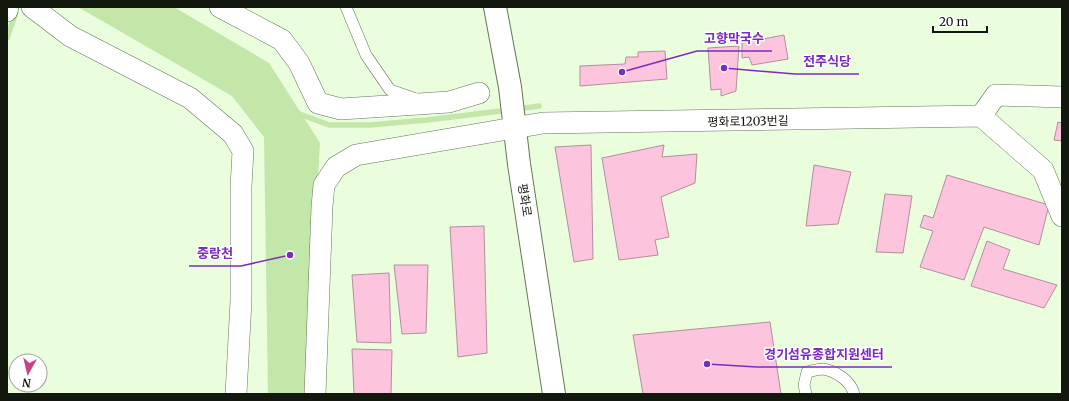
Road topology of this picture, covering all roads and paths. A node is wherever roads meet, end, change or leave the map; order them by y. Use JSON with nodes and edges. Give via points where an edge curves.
{"nodes":[{"id":1,"x":8,"y":7,"type":"edge"},
{"id":2,"x":32,"y":7,"type":"edge"},
{"id":3,"x":220,"y":7,"type":"edge"},
{"id":4,"x":346,"y":7,"type":"edge"},
{"id":5,"x":495,"y":7,"type":"edge"},
{"id":6,"x":7,"y":11,"type":"edge"},
{"id":7,"x":479,"y":93,"type":"dead end"},
{"id":8,"x":1062,"y":97,"type":"edge"},
{"id":9,"x":428,"y":104,"type":"junction"},
{"id":10,"x":513,"y":115,"type":"junction"},
{"id":11,"x":981,"y":116,"type":"junction"},
{"id":12,"x":1062,"y":216,"type":"edge"},
{"id":13,"x":236,"y":394,"type":"edge"},
{"id":14,"x":315,"y":394,"type":"edge"},
{"id":15,"x":554,"y":394,"type":"edge"},
{"id":16,"x":806,"y":394,"type":"edge"},
{"id":17,"x":854,"y":394,"type":"edge"}],
"edges":[{"from":1,"to":6,"type":"street"},
{"from":2,"to":13,"type":"street","via":[[70,36],[190,98],[233,134],[242,151]]},
{"from":3,"to":9,"type":"street","via":[[282,40],[299,63],[318,103],[341,110]]},
{"from":4,"to":9,"type":"lane","via":[[366,55],[390,90]]},
{"from":5,"to":10,"type":"main road","name":"평화로"},
{"from":7,"to":9,"type":"street","via":[[449,102]]},
{"from":8,"to":11,"type":"street","via":[[996,95]]},
{"from":10,"to":11,"type":"street","name":"평화로1203번길","via":[[543,123]]},
{"from":10,"to":14,"type":"street","name":"평화로1203번길","via":[[356,155],[336,167],[324,186],[322,207]]},
{"from":10,"to":15,"type":"main road","name":"평화로"},
{"from":11,"to":12,"type":"street","via":[[1043,170]]},
{"from":16,"to":17,"type":"lane","via":[[804,385],[807,372],[823,369],[843,376]]}]}
